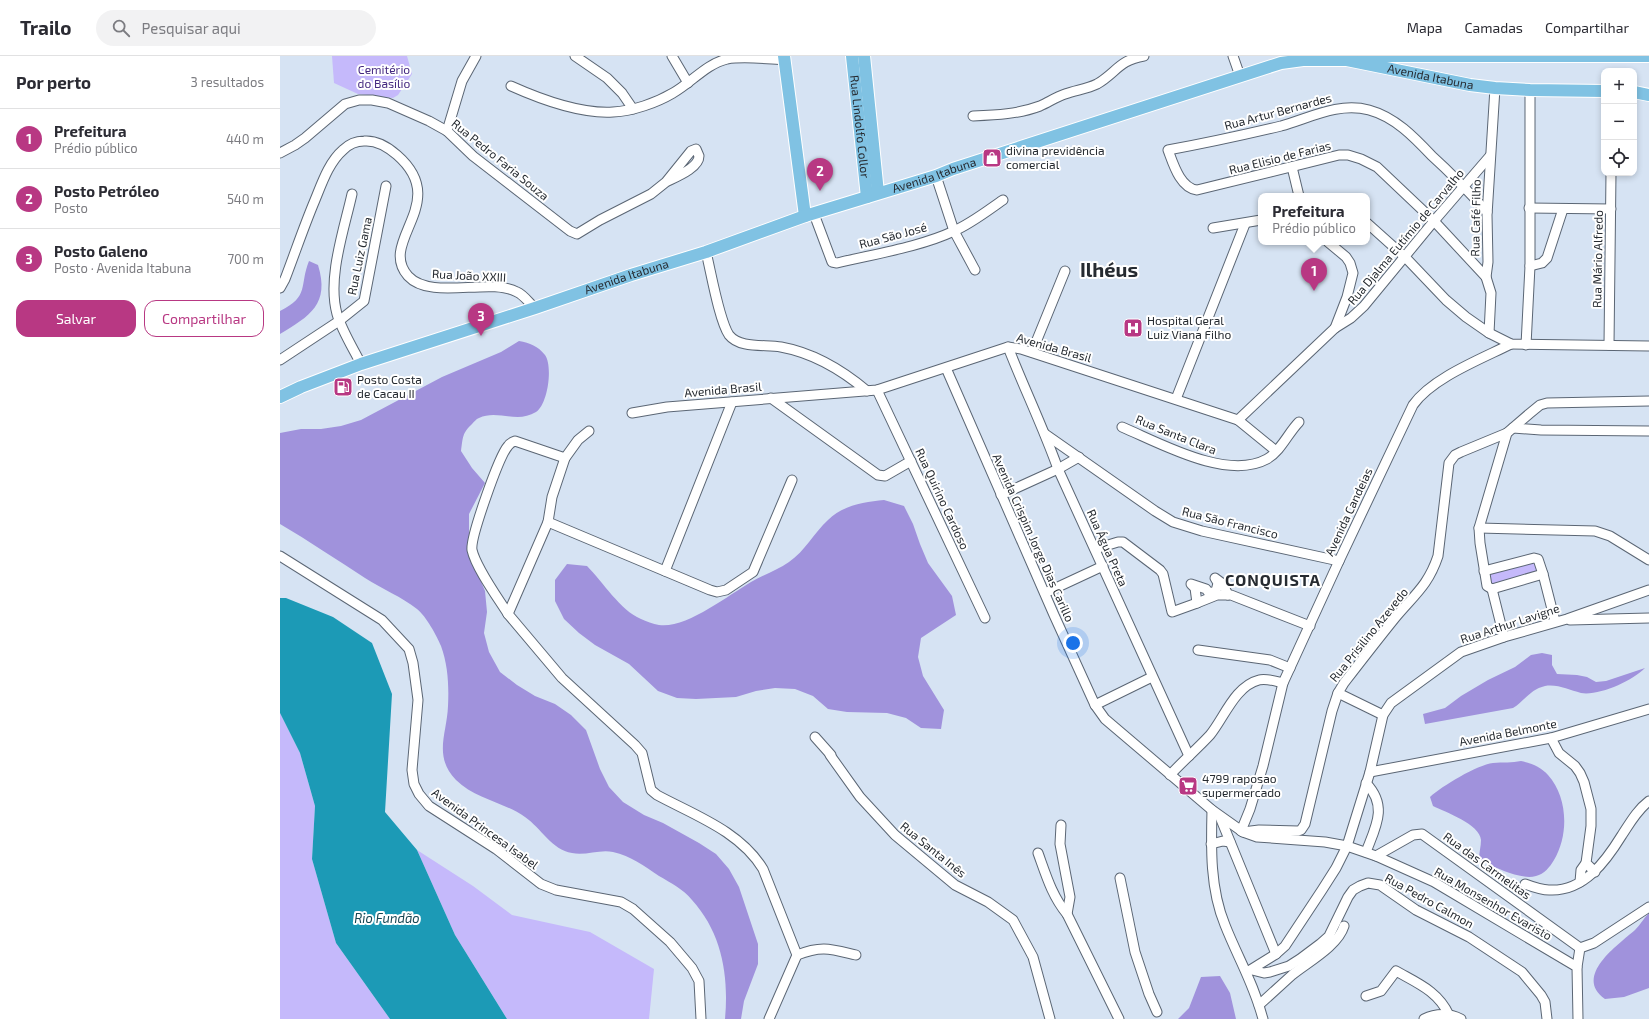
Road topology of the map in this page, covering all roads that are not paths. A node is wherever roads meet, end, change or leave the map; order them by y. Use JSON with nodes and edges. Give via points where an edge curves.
{"nodes":[{"id":1,"x":476,"y":56,"type":"edge"},
{"id":2,"x":575,"y":56,"type":"edge"},
{"id":3,"x":672,"y":56,"type":"edge"},
{"id":4,"x":852,"y":56,"type":"edge"},
{"id":5,"x":864,"y":56,"type":"edge"},
{"id":6,"x":1144,"y":56,"type":"edge"},
{"id":7,"x":1233,"y":56,"type":"edge"},
{"id":8,"x":1404,"y":56,"type":"edge"},
{"id":9,"x":1649,"y":56,"type":"edge"},
{"id":10,"x":1366,"y":57,"type":"edge"},
{"id":11,"x":726,"y":58,"type":"edge"},
{"id":12,"x":785,"y":58,"type":"edge"},
{"id":13,"x":1279,"y":59,"type":"edge"},
{"id":14,"x":1352,"y":60,"type":"junction"},
{"id":15,"x":1401,"y":71,"type":"junction"},
{"id":16,"x":1240,"y":76,"type":"junction"},
{"id":17,"x":688,"y":83,"type":"junction"},
{"id":18,"x":511,"y":86,"type":"dead end"},
{"id":19,"x":1495,"y":88,"type":"junction"},
{"id":20,"x":1649,"y":88,"type":"edge"},
{"id":21,"x":1530,"y":90,"type":"junction"},
{"id":22,"x":1637,"y":90,"type":"edge"},
{"id":23,"x":1601,"y":91,"type":"edge"},
{"id":24,"x":1637,"y":92,"type":"edge"},
{"id":25,"x":1649,"y":95,"type":"edge"},
{"id":26,"x":633,"y":109,"type":"junction"},
{"id":27,"x":973,"y":116,"type":"dead end"},
{"id":28,"x":447,"y":131,"type":"junction"},
{"id":29,"x":280,"y":152,"type":"edge"},
{"id":30,"x":1490,"y":156,"type":"junction"},
{"id":31,"x":1292,"y":167,"type":"junction"},
{"id":32,"x":936,"y":176,"type":"junction"},
{"id":33,"x":1611,"y":176,"type":"edge"},
{"id":34,"x":666,"y":182,"type":"dead end"},
{"id":35,"x":386,"y":186,"type":"dead end"},
{"id":36,"x":1464,"y":186,"type":"junction"},
{"id":37,"x":1200,"y":190,"type":"joint"},
{"id":38,"x":1298,"y":193,"type":"edge"},
{"id":39,"x":352,"y":194,"type":"dead end"},
{"id":40,"x":872,"y":195,"type":"junction"},
{"id":41,"x":1003,"y":200,"type":"dead end"},
{"id":42,"x":1529,"y":208,"type":"junction"},
{"id":43,"x":1563,"y":209,"type":"junction"},
{"id":44,"x":1611,"y":209,"type":"junction"},
{"id":45,"x":1487,"y":212,"type":"junction"},
{"id":46,"x":810,"y":215,"type":"junction"},
{"id":47,"x":1434,"y":220,"type":"junction"},
{"id":48,"x":1258,"y":221,"type":"edge"},
{"id":49,"x":1245,"y":224,"type":"junction"},
{"id":50,"x":1370,"y":226,"type":"edge"},
{"id":51,"x":1213,"y":228,"type":"dead end"},
{"id":52,"x":954,"y":231,"type":"junction"},
{"id":53,"x":1332,"y":245,"type":"edge"},
{"id":54,"x":706,"y":252,"type":"junction"},
{"id":55,"x":1405,"y":257,"type":"junction"},
{"id":56,"x":1530,"y":266,"type":"junction"},
{"id":57,"x":975,"y":270,"type":"dead end"},
{"id":58,"x":1065,"y":271,"type":"dead end"},
{"id":59,"x":1486,"y":276,"type":"junction"},
{"id":60,"x":280,"y":288,"type":"edge"},
{"id":61,"x":535,"y":308,"type":"junction"},
{"id":62,"x":339,"y":321,"type":"junction"},
{"id":63,"x":1335,"y":328,"type":"junction"},
{"id":64,"x":1489,"y":333,"type":"junction"},
{"id":65,"x":1511,"y":344,"type":"junction"},
{"id":66,"x":1526,"y":345,"type":"junction"},
{"id":67,"x":1609,"y":345,"type":"junction"},
{"id":68,"x":1649,"y":346,"type":"edge"},
{"id":69,"x":1008,"y":347,"type":"junction"},
{"id":70,"x":1032,"y":352,"type":"junction"},
{"id":71,"x":280,"y":360,"type":"edge"},
{"id":72,"x":361,"y":364,"type":"junction"},
{"id":73,"x":946,"y":368,"type":"junction"},
{"id":74,"x":877,"y":390,"type":"junction"},
{"id":75,"x":867,"y":391,"type":"junction"},
{"id":76,"x":280,"y":397,"type":"edge"},
{"id":77,"x":771,"y":398,"type":"junction"},
{"id":78,"x":1176,"y":399,"type":"junction"},
{"id":79,"x":1649,"y":401,"type":"edge"},
{"id":80,"x":732,"y":402,"type":"junction"},
{"id":81,"x":632,"y":413,"type":"dead end"},
{"id":82,"x":1238,"y":420,"type":"junction"},
{"id":83,"x":1299,"y":422,"type":"dead end"},
{"id":84,"x":1122,"y":427,"type":"dead end"},
{"id":85,"x":589,"y":431,"type":"dead end"},
{"id":86,"x":1510,"y":431,"type":"junction"},
{"id":87,"x":1649,"y":431,"type":"edge"},
{"id":88,"x":1045,"y":434,"type":"junction"},
{"id":89,"x":1276,"y":451,"type":"junction"},
{"id":90,"x":1078,"y":457,"type":"junction"},
{"id":91,"x":565,"y":458,"type":"junction"},
{"id":92,"x":911,"y":461,"type":"junction"},
{"id":93,"x":1058,"y":469,"type":"junction"},
{"id":94,"x":792,"y":480,"type":"dead end"},
{"id":95,"x":1001,"y":495,"type":"junction"},
{"id":96,"x":548,"y":522,"type":"junction"},
{"id":97,"x":1479,"y":528,"type":"junction"},
{"id":98,"x":1095,"y":550,"type":"junction"},
{"id":99,"x":280,"y":556,"type":"edge"},
{"id":100,"x":1649,"y":560,"type":"edge"},
{"id":101,"x":1339,"y":561,"type":"junction"},
{"id":102,"x":1103,"y":566,"type":"junction"},
{"id":103,"x":665,"y":571,"type":"junction"},
{"id":104,"x":1484,"y":571,"type":"junction"},
{"id":105,"x":1543,"y":574,"type":"junction"},
{"id":106,"x":1492,"y":589,"type":"junction"},
{"id":107,"x":1649,"y":590,"type":"edge"},
{"id":108,"x":1045,"y":593,"type":"junction"},
{"id":109,"x":1228,"y":595,"type":"junction"},
{"id":110,"x":1197,"y":603,"type":"junction"},
{"id":111,"x":508,"y":614,"type":"junction"},
{"id":112,"x":984,"y":618,"type":"dead end"},
{"id":113,"x":1649,"y":618,"type":"edge"},
{"id":114,"x":1567,"y":619,"type":"junction"},
{"id":115,"x":1555,"y":621,"type":"junction"},
{"id":116,"x":1310,"y":626,"type":"junction"},
{"id":117,"x":1504,"y":637,"type":"junction"},
{"id":118,"x":1198,"y":650,"type":"dead end"},
{"id":119,"x":1290,"y":668,"type":"junction"},
{"id":120,"x":1152,"y":677,"type":"junction"},
{"id":121,"x":1283,"y":683,"type":"junction"},
{"id":122,"x":1338,"y":693,"type":"junction"},
{"id":123,"x":1095,"y":705,"type":"junction"},
{"id":124,"x":1649,"y":709,"type":"edge"},
{"id":125,"x":1383,"y":715,"type":"junction"},
{"id":126,"x":815,"y":737,"type":"dead end"},
{"id":127,"x":1551,"y":738,"type":"junction"},
{"id":128,"x":1189,"y":756,"type":"junction"},
{"id":129,"x":1370,"y":772,"type":"junction"},
{"id":130,"x":1170,"y":775,"type":"junction"},
{"id":131,"x":1366,"y":784,"type":"junction"},
{"id":132,"x":1649,"y":801,"type":"edge"},
{"id":133,"x":1212,"y":810,"type":"junction"},
{"id":134,"x":1220,"y":816,"type":"junction"},
{"id":135,"x":1061,"y":825,"type":"dead end"},
{"id":136,"x":1242,"y":832,"type":"junction"},
{"id":137,"x":1230,"y":842,"type":"junction"},
{"id":138,"x":1211,"y":844,"type":"junction"},
{"id":139,"x":1347,"y":846,"type":"junction"},
{"id":140,"x":1366,"y":852,"type":"junction"},
{"id":141,"x":1038,"y":853,"type":"dead end"},
{"id":142,"x":1376,"y":856,"type":"junction"},
{"id":143,"x":1586,"y":863,"type":"junction"},
{"id":144,"x":1595,"y":872,"type":"junction"},
{"id":145,"x":1120,"y":878,"type":"dead end"},
{"id":146,"x":1580,"y":882,"type":"junction"},
{"id":147,"x":1525,"y":884,"type":"dead end"},
{"id":148,"x":1649,"y":907,"type":"edge"},
{"id":149,"x":1067,"y":914,"type":"junction"},
{"id":150,"x":1344,"y":926,"type":"dead end"},
{"id":151,"x":1580,"y":948,"type":"junction"},
{"id":152,"x":797,"y":954,"type":"junction"},
{"id":153,"x":1276,"y":954,"type":"junction"},
{"id":154,"x":856,"y":955,"type":"dead end"},
{"id":155,"x":1577,"y":967,"type":"junction"},
{"id":156,"x":1250,"y":971,"type":"junction"},
{"id":157,"x":1366,"y":996,"type":"dead end"},
{"id":158,"x":1259,"y":1005,"type":"junction"},
{"id":159,"x":1158,"y":1012,"type":"dead end"},
{"id":160,"x":1449,"y":1015,"type":"junction"},
{"id":161,"x":701,"y":1019,"type":"edge"},
{"id":162,"x":769,"y":1019,"type":"edge"},
{"id":163,"x":1050,"y":1019,"type":"edge"},
{"id":164,"x":1119,"y":1019,"type":"edge"},
{"id":165,"x":1263,"y":1019,"type":"edge"},
{"id":166,"x":1424,"y":1019,"type":"edge"},
{"id":167,"x":1461,"y":1019,"type":"edge"},
{"id":168,"x":1547,"y":1019,"type":"edge"},
{"id":169,"x":1578,"y":1019,"type":"edge"}],
"edges":[{"from":1,"to":28,"type":"street","via":[[462,81]]},
{"from":2,"to":26,"type":"street","via":[[608,78]]},
{"from":3,"to":17,"type":"street"},
{"from":4,"to":40,"type":"main road","name":"Rua Lindolfo Collor"},
{"from":5,"to":40,"type":"main road","name":"Rua Lindolfo Collor"},
{"from":6,"to":27,"type":"street","via":[[1129,60],[1090,87],[1040,106],[1007,114]]},
{"from":7,"to":16,"type":"street"},
{"from":8,"to":9,"type":"main road"},
{"from":8,"to":10,"type":"main road"},
{"from":8,"to":15,"type":"main road"},
{"from":10,"to":14,"type":"main road"},
{"from":11,"to":12,"type":"street"},
{"from":11,"to":17,"type":"street"},
{"from":12,"to":46,"type":"main road"},
{"from":13,"to":14,"type":"main road","name":"Avenida Itabuna"},
{"from":13,"to":16,"type":"main road","name":"Avenida Itabuna"},
{"from":14,"to":15,"type":"main road","name":"Avenida Itabuna"},
{"from":15,"to":19,"type":"main road","name":"Avenida Itabuna"},
{"from":16,"to":32,"type":"main road","name":"Avenida Itabuna"},
{"from":17,"to":26,"type":"street","via":[[674,93]]},
{"from":18,"to":26,"type":"street","via":[[548,100],[586,110],[612,112]]},
{"from":19,"to":21,"type":"main road","name":"Avenida Itabuna"},
{"from":19,"to":30,"type":"street","name":"Rua Café Filho"},
{"from":20,"to":22,"type":"main road"},
{"from":21,"to":23,"type":"main road","name":"Avenida Itabuna"},
{"from":21,"to":42,"type":"street"},
{"from":24,"to":25,"type":"main road"},
{"from":28,"to":29,"type":"street","name":"Rua Pedro Faria Souza","via":[[388,103],[359,100],[345,104],[305,138]]},
{"from":28,"to":34,"type":"street","name":"Rua Pedro Faria Souza","via":[[484,165],[577,234],[651,194]]},
{"from":30,"to":36,"type":"street","name":"Rua Djalma Eutímio de Carvalho"},
{"from":30,"to":45,"type":"street","name":"Rua Café Filho"},
{"from":31,"to":37,"type":"street","name":"Rua Elisio de Farias"},
{"from":31,"to":38,"type":"street"},
{"from":31,"to":47,"type":"street","name":"Rua Elisio de Farias","via":[[1339,155],[1361,159],[1377,168]]},
{"from":32,"to":40,"type":"main road","name":"Avenida Itabuna"},
{"from":32,"to":52,"type":"street"},
{"from":33,"to":44,"type":"street","name":"Rua Mário Alfredo"},
{"from":35,"to":62,"type":"street","name":"Rua Luiz Gama","via":[[364,301]]},
{"from":36,"to":37,"type":"street","name":"Rua Artur Bernardes","via":[[1405,129],[1386,117],[1369,110],[1336,108],[1283,125],[1168,150],[1183,181],[1193,189]]},
{"from":36,"to":45,"type":"street","name":"Rua Artur Bernardes"},
{"from":36,"to":47,"type":"street","name":"Rua Djalma Eutímio de Carvalho"},
{"from":39,"to":62,"type":"street","via":[[335,272],[334,297]]},
{"from":40,"to":46,"type":"main road","name":"Avenida Itabuna"},
{"from":41,"to":52,"type":"street","name":"Rua São José","via":[[976,220]]},
{"from":42,"to":43,"type":"street"},
{"from":42,"to":56,"type":"street"},
{"from":43,"to":44,"type":"street"},
{"from":43,"to":56,"type":"street","via":[[1547,258],[1542,263]]},
{"from":44,"to":67,"type":"street","name":"Rua Mário Alfredo"},
{"from":45,"to":59,"type":"street","name":"Rua Café Filho"},
{"from":46,"to":52,"type":"street","name":"Rua São José","via":[[834,264]]},
{"from":46,"to":54,"type":"main road","name":"Avenida Itabuna"},
{"from":47,"to":55,"type":"street","name":"Rua Djalma Eutímio de Carvalho"},
{"from":47,"to":59,"type":"street","name":"Rua Elisio de Farias"},
{"from":48,"to":49,"type":"street"},
{"from":49,"to":51,"type":"street"},
{"from":49,"to":78,"type":"street"},
{"from":50,"to":55,"type":"street"},
{"from":52,"to":57,"type":"street"},
{"from":53,"to":63,"type":"street","via":[[1346,257],[1353,273]]},
{"from":54,"to":61,"type":"main road","name":"Avenida Itabuna"},
{"from":54,"to":75,"type":"street","via":[[722,318],[733,339],[745,344],[799,350],[844,372]]},
{"from":55,"to":63,"type":"street","name":"Rua Djalma Eutímio de Carvalho","via":[[1358,312]]},
{"from":55,"to":64,"type":"street","via":[[1446,300]]},
{"from":56,"to":66,"type":"street"},
{"from":58,"to":70,"type":"street"},
{"from":59,"to":64,"type":"street","via":[[1491,293]]},
{"from":60,"to":61,"type":"street","name":"Rua João XXIII","via":[[325,176],[342,151],[352,143],[370,140],[396,153],[409,166],[419,190],[417,207],[404,236],[401,255],[402,264],[410,278],[426,285],[448,288],[507,288],[518,292]]},
{"from":61,"to":72,"type":"main road","name":"Avenida Itabuna"},
{"from":62,"to":71,"type":"street","name":"Rua Luiz Gama"},
{"from":62,"to":72,"type":"street"},
{"from":63,"to":82,"type":"street"},
{"from":64,"to":65,"type":"street"},
{"from":65,"to":66,"type":"street"},
{"from":65,"to":101,"type":"street","name":"Avenida Candeias","via":[[1433,384],[1419,396],[1407,415]]},
{"from":66,"to":67,"type":"street"},
{"from":67,"to":68,"type":"street"},
{"from":69,"to":70,"type":"street","name":"Avenida Brasil"},
{"from":69,"to":73,"type":"street","name":"Avenida Brasil"},
{"from":69,"to":88,"type":"street","name":"Rua Água Preta","via":[[1027,397]]},
{"from":70,"to":78,"type":"street","name":"Avenida Brasil"},
{"from":72,"to":76,"type":"main road","name":"Avenida Itabuna"},
{"from":73,"to":74,"type":"street","name":"Avenida Brasil"},
{"from":73,"to":95,"type":"street","name":"Avenida Crispim Jorge Dias Carillo"},
{"from":74,"to":75,"type":"street","name":"Avenida Brasil"},
{"from":74,"to":92,"type":"street","name":"Rua Quirino Cardoso"},
{"from":75,"to":77,"type":"street","name":"Avenida Brasil"},
{"from":77,"to":80,"type":"street","name":"Avenida Brasil"},
{"from":77,"to":92,"type":"street","via":[[878,475],[885,476]]},
{"from":78,"to":82,"type":"street","name":"Avenida Brasil"},
{"from":79,"to":86,"type":"street","via":[[1547,403]]},
{"from":80,"to":81,"type":"street","name":"Avenida Brasil","via":[[667,407]]},
{"from":80,"to":103,"type":"street"},
{"from":82,"to":89,"type":"street"},
{"from":83,"to":89,"type":"street","name":"Rua Santa Clara"},
{"from":84,"to":89,"type":"street","name":"Rua Santa Clara","via":[[1217,465],[1254,463],[1268,459]]},
{"from":85,"to":91,"type":"street","via":[[578,440]]},
{"from":86,"to":87,"type":"street"},
{"from":86,"to":97,"type":"street"},
{"from":86,"to":122,"type":"street","name":"Rua Prisilino Azevedo","via":[[1461,452],[1451,459],[1438,556],[1431,575],[1396,616]]},
{"from":88,"to":90,"type":"street","name":"Rua São Francisco"},
{"from":88,"to":93,"type":"street","name":"Rua Água Preta"},
{"from":90,"to":93,"type":"street"},
{"from":90,"to":101,"type":"street","name":"Rua São Francisco","via":[[1173,522],[1202,531]]},
{"from":91,"to":96,"type":"street","via":[[549,506]]},
{"from":91,"to":111,"type":"street","via":[[519,441],[511,442],[496,470],[472,549],[477,564]]},
{"from":92,"to":112,"type":"street","name":"Rua Quirino Cardoso"},
{"from":93,"to":95,"type":"street"},
{"from":93,"to":98,"type":"street","name":"Rua Água Preta"},
{"from":94,"to":103,"type":"street","via":[[753,572],[726,590],[717,592]]},
{"from":95,"to":108,"type":"street","name":"Avenida Crispim Jorge Dias Carillo"},
{"from":96,"to":103,"type":"street"},
{"from":96,"to":111,"type":"street"},
{"from":97,"to":100,"type":"street","via":[[1595,531],[1610,536]]},
{"from":97,"to":104,"type":"street"},
{"from":98,"to":102,"type":"street","name":"Rua Água Preta"},
{"from":98,"to":110,"type":"street","via":[[1120,542],[1160,570],[1172,612]]},
{"from":99,"to":161,"type":"street","name":"Avenida Princesa Isabel","via":[[382,620],[408,649],[413,663],[418,700],[412,770],[414,784],[429,806],[496,849],[541,884],[556,890],[621,902],[634,910],[670,942],[692,968],[698,981]]},
{"from":101,"to":116,"type":"street","name":"Avenida Candeias"},
{"from":102,"to":108,"type":"street"},
{"from":102,"to":120,"type":"street","name":"Rua Água Preta"},
{"from":104,"to":105,"type":"street","via":[[1536,558]]},
{"from":104,"to":106,"type":"street","via":[[1487,586]]},
{"from":105,"to":106,"type":"street"},
{"from":105,"to":115,"type":"street"},
{"from":106,"to":117,"type":"street"},
{"from":107,"to":114,"type":"street","name":"Rua Arthur Lavigne"},
{"from":108,"to":123,"type":"street","name":"Avenida Crispim Jorge Dias Carillo"},
{"from":109,"to":110,"type":"street","via":[[1217,595]]},
{"from":109,"to":110,"type":"street","via":[[1223,584],[1215,578],[1218,584],[1216,591],[1209,593],[1206,589],[1192,584]]},
{"from":109,"to":116,"type":"street"},
{"from":111,"to":152,"type":"street","via":[[562,678],[642,753],[651,790],[731,835],[756,857]]},
{"from":113,"to":114,"type":"street"},
{"from":114,"to":115,"type":"street","name":"Rua Arthur Lavigne"},
{"from":115,"to":117,"type":"street","name":"Rua Arthur Lavigne"},
{"from":116,"to":119,"type":"street","name":"Avenida Candeias"},
{"from":117,"to":125,"type":"street","name":"Rua Arthur Lavigne","via":[[1461,652],[1397,698]]},
{"from":118,"to":119,"type":"street","via":[[1270,660]]},
{"from":119,"to":121,"type":"street","name":"Avenida Candeias"},
{"from":120,"to":123,"type":"street"},
{"from":120,"to":128,"type":"street","name":"Rua Água Preta"},
{"from":121,"to":128,"type":"street","via":[[1265,679],[1247,686]]},
{"from":121,"to":136,"type":"street","name":"Avenida Candeias","via":[[1263,766]]},
{"from":122,"to":125,"type":"street"},
{"from":122,"to":136,"type":"street","name":"Rua Prisilino Azevedo","via":[[1303,828],[1298,831]]},
{"from":123,"to":130,"type":"street","name":"Avenida Crispim Jorge Dias Carillo","via":[[1105,719]]},
{"from":124,"to":127,"type":"street","name":"Avenida Belmonte"},
{"from":125,"to":129,"type":"street","name":"Rua Arthur Lavigne"},
{"from":126,"to":163,"type":"street","name":"Rua Santa Inês","via":[[860,796],[895,835],[955,885],[988,902],[1013,920],[1033,957]]},
{"from":127,"to":129,"type":"street","name":"Avenida Belmonte"},
{"from":127,"to":143,"type":"street","via":[[1559,753],[1575,766],[1584,782],[1591,809],[1592,826]]},
{"from":128,"to":130,"type":"street"},
{"from":129,"to":131,"type":"street","name":"Rua Arthur Lavigne"},
{"from":130,"to":133,"type":"street","name":"Avenida Crispim Jorge Dias Carillo"},
{"from":131,"to":139,"type":"street","name":"Rua Arthur Lavigne"},
{"from":131,"to":140,"type":"street","via":[[1373,791],[1379,807],[1378,818]]},
{"from":132,"to":144,"type":"street","via":[[1640,809],[1609,857]]},
{"from":133,"to":134,"type":"street","name":"Avenida Crispim Jorge Dias Carillo"},
{"from":133,"to":138,"type":"street"},
{"from":134,"to":136,"type":"street","name":"Avenida Crispim Jorge Dias Carillo"},
{"from":134,"to":137,"type":"street"},
{"from":135,"to":149,"type":"street","via":[[1059,841],[1070,897]]},
{"from":136,"to":139,"type":"street","name":"Avenida Crispim Jorge Dias Carillo","via":[[1257,837]]},
{"from":137,"to":138,"type":"street"},
{"from":137,"to":153,"type":"street"},
{"from":138,"to":156,"type":"street","via":[[1217,900],[1224,924]]},
{"from":139,"to":140,"type":"street","name":"Rua Monsenhor Evaristo"},
{"from":139,"to":153,"type":"street","name":"Rua Arthur Lavigne","via":[[1307,913],[1285,946]]},
{"from":140,"to":142,"type":"street","name":"Rua Monsenhor Evaristo"},
{"from":141,"to":149,"type":"street","via":[[1051,891]]},
{"from":142,"to":151,"type":"street","name":"Rua das Carmelitas","via":[[1413,835],[1422,834]]},
{"from":142,"to":155,"type":"street","name":"Rua Monsenhor Evaristo","via":[[1434,882]]},
{"from":143,"to":144,"type":"street"},
{"from":143,"to":146,"type":"street","via":[[1581,870]]},
{"from":144,"to":146,"type":"street"},
{"from":145,"to":159,"type":"street","via":[[1136,952],[1149,994]]},
{"from":146,"to":147,"type":"street","via":[[1572,887],[1549,890]]},
{"from":148,"to":151,"type":"street","via":[[1594,943]]},
{"from":149,"to":164,"type":"street"},
{"from":150,"to":158,"type":"street","via":[[1337,939]]},
{"from":151,"to":155,"type":"street"},
{"from":152,"to":154,"type":"street","via":[[827,948]]},
{"from":152,"to":162,"type":"street"},
{"from":153,"to":156,"type":"street","name":"Rua Arthur Lavigne"},
{"from":155,"to":169,"type":"street"},
{"from":156,"to":158,"type":"street"},
{"from":156,"to":168,"type":"street","name":"Rua Pedro Calmon","via":[[1270,972],[1289,966],[1300,959],[1329,936],[1353,890],[1368,883],[1380,885],[1416,910],[1469,937],[1522,972],[1541,995]]},
{"from":157,"to":160,"type":"street","via":[[1381,991],[1396,970],[1435,994],[1443,1002]]},
{"from":158,"to":165,"type":"street"},
{"from":160,"to":166,"type":"street","via":[[1438,1014]]},
{"from":160,"to":167,"type":"street"}]}
